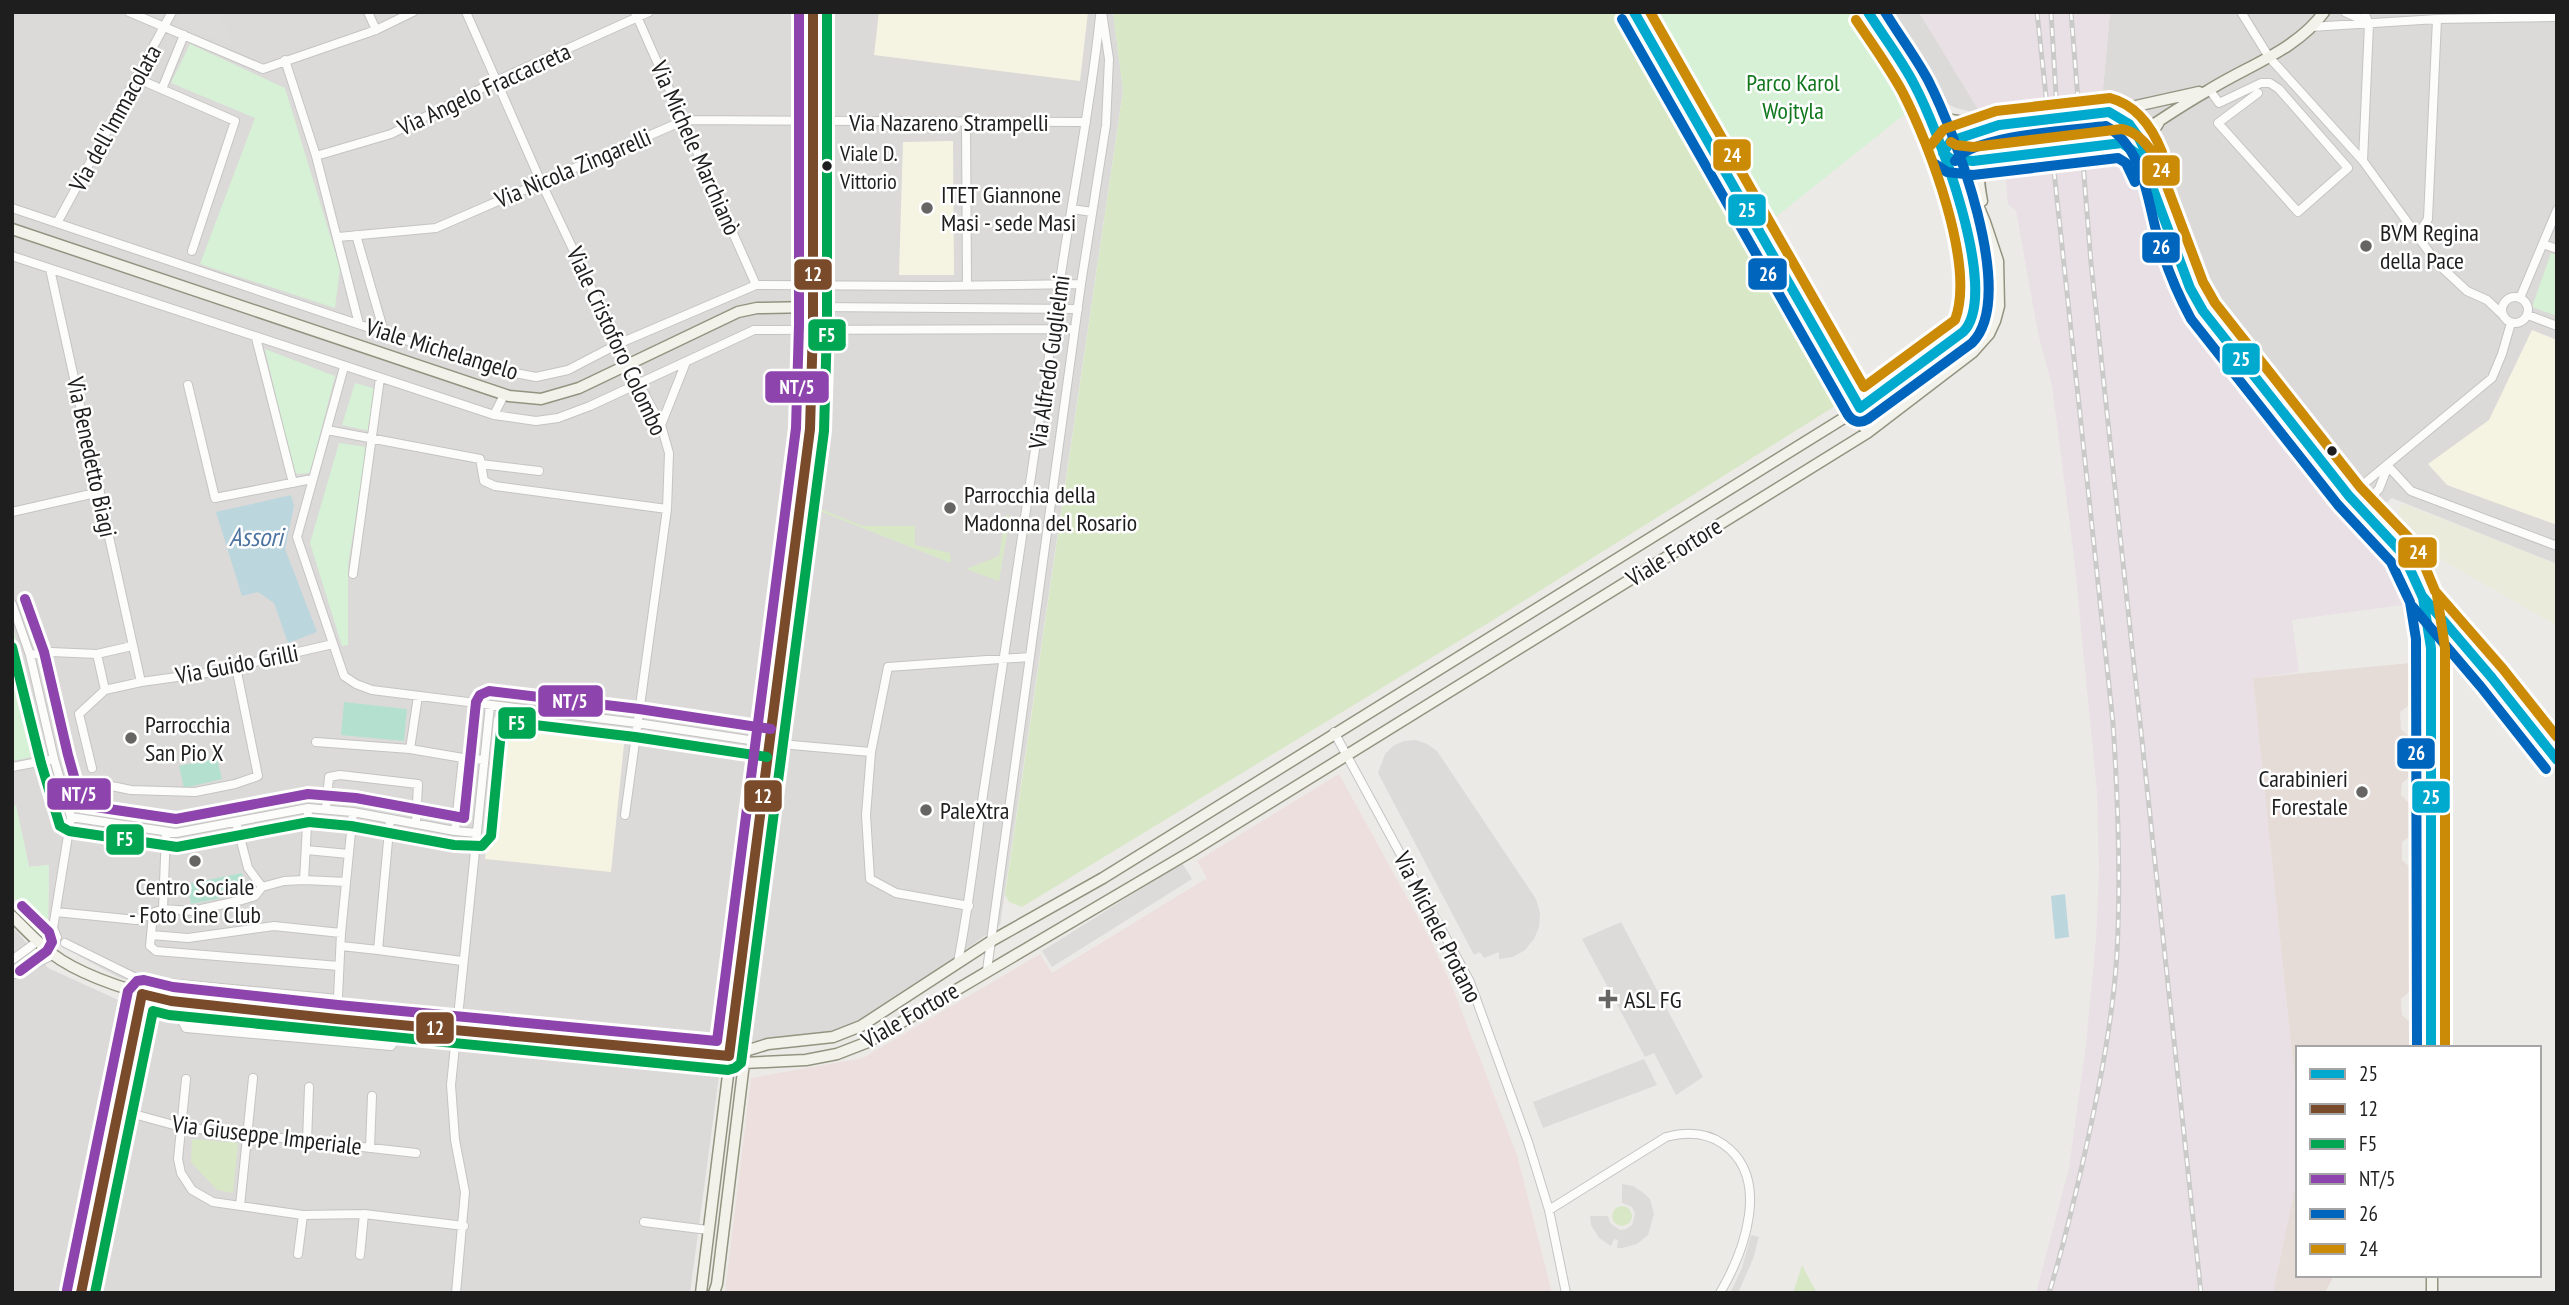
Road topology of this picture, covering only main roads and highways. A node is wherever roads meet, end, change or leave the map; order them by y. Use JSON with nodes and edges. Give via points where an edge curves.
{"nodes":[{"id":1,"x":813,"y":12,"type":"edge"},
{"id":2,"x":1634,"y":12,"type":"edge"},
{"id":3,"x":1868,"y":12,"type":"edge"},
{"id":4,"x":2324,"y":12,"type":"edge"},
{"id":5,"x":1915,"y":86,"type":"junction"},
{"id":6,"x":2208,"y":89,"type":"junction"},
{"id":7,"x":1936,"y":112,"type":"junction"},
{"id":8,"x":2162,"y":118,"type":"junction"},
{"id":9,"x":2138,"y":135,"type":"junction"},
{"id":10,"x":1951,"y":141,"type":"junction"},
{"id":11,"x":1943,"y":153,"type":"junction"},
{"id":12,"x":1960,"y":160,"type":"junction"},
{"id":13,"x":2159,"y":183,"type":"junction"},
{"id":14,"x":1985,"y":222,"type":"junction"},
{"id":15,"x":12,"y":229,"type":"edge"},
{"id":16,"x":2171,"y":233,"type":"junction"},
{"id":17,"x":814,"y":307,"type":"junction"},
{"id":18,"x":1860,"y":408,"type":"junction"},
{"id":19,"x":1867,"y":433,"type":"junction"},
{"id":20,"x":2423,"y":598,"type":"junction"},
{"id":21,"x":2557,"y":760,"type":"edge"},
{"id":22,"x":1181,"y":830,"type":"junction"},
{"id":23,"x":1192,"y":851,"type":"junction"},
{"id":24,"x":12,"y":916,"type":"edge"},
{"id":25,"x":2431,"y":1046,"type":"edge"},
{"id":26,"x":729,"y":1056,"type":"junction"},
{"id":27,"x":744,"y":1063,"type":"junction"},
{"id":28,"x":716,"y":1290,"type":"edge"},
{"id":29,"x":701,"y":1293,"type":"edge"}],
"edges":[{"from":1,"to":17,"type":"main road"},
{"from":2,"to":18,"type":"main road"},
{"from":3,"to":5,"type":"main road"},
{"from":4,"to":6,"type":"main road","via":[[2269,57]]},
{"from":5,"to":7,"type":"main road","name":"Viale Fortore"},
{"from":5,"to":11,"type":"main road","name":"Viale Fortore"},
{"from":6,"to":8,"type":"main road"},
{"from":6,"to":9,"type":"main road","via":[[2106,112],[2120,116]]},
{"from":7,"to":10,"type":"main road","name":"Viale Fortore"},
{"from":7,"to":10,"type":"main road","via":[[1977,126],[1999,125]]},
{"from":8,"to":9,"type":"main road"},
{"from":8,"to":13,"type":"main road","via":[[2153,141]]},
{"from":9,"to":13,"type":"main road"},
{"from":9,"to":16,"type":"main road","via":[[2120,143],[2141,159]]},
{"from":10,"to":11,"type":"main road"},
{"from":10,"to":12,"type":"main road","name":"Viale Fortore"},
{"from":11,"to":12,"type":"main road"},
{"from":11,"to":18,"type":"main road","name":"Viale Fortore","via":[[1975,271],[1975,313],[1967,327]]},
{"from":12,"to":14,"type":"main road","name":"Viale Fortore"},
{"from":12,"to":14,"type":"main road","via":[[2002,158],[1980,171]]},
{"from":13,"to":16,"type":"main road"},
{"from":14,"to":19,"type":"main road","name":"Viale Fortore","via":[[1998,261],[1999,306],[1989,334]]},
{"from":15,"to":17,"type":"main road","name":"Viale Michelangelo","via":[[504,395],[541,399],[579,388],[738,312]]},
{"from":16,"to":20,"type":"main road","via":[[2203,311],[2349,496],[2403,554]]},
{"from":17,"to":26,"type":"main road","via":[[810,429]]},
{"from":18,"to":19,"type":"main road"},
{"from":18,"to":22,"type":"main road","name":"Viale Fortore"},
{"from":19,"to":23,"type":"main road","name":"Viale Fortore"},
{"from":20,"to":21,"type":"main road"},
{"from":20,"to":25,"type":"main road","via":[[2431,648]]},
{"from":22,"to":23,"type":"main road"},
{"from":22,"to":26,"type":"main road","name":"Viale Fortore","via":[[993,940],[861,1026],[833,1037],[768,1044]]},
{"from":23,"to":27,"type":"main road","name":"Viale Fortore","via":[[856,1048],[806,1060]]},
{"from":24,"to":26,"type":"main road","via":[[53,955],[96,978],[171,1001]]},
{"from":26,"to":27,"type":"main road","name":"Viale Fortore"},
{"from":26,"to":29,"type":"main road"},
{"from":27,"to":28,"type":"main road"}]}
